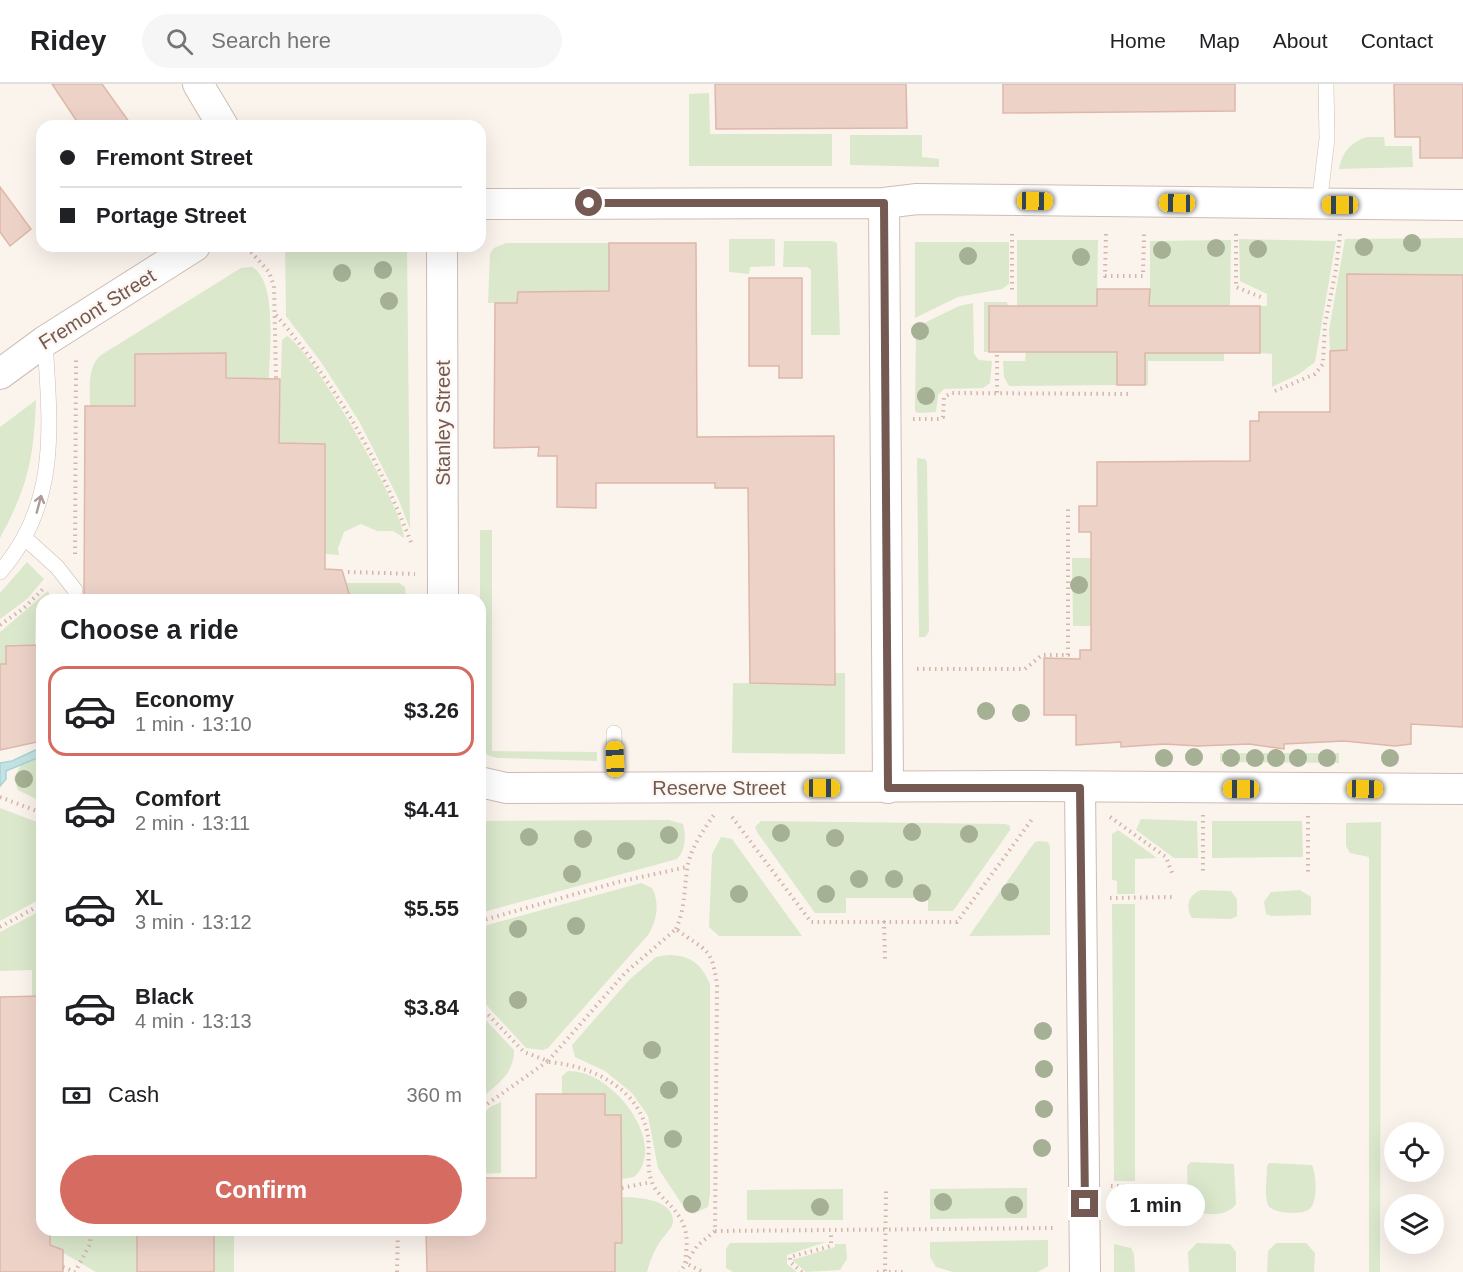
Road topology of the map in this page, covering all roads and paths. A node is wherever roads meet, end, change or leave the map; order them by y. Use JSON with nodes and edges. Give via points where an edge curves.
{"nodes":[{"id":1,"x":192,"y":84,"type":"edge"},
{"id":2,"x":198,"y":84,"type":"edge"},
{"id":3,"x":1326,"y":84,"type":"edge"},
{"id":4,"x":206,"y":120,"type":"edge"},
{"id":5,"x":219,"y":120,"type":"edge"},
{"id":6,"x":884,"y":203,"type":"junction"},
{"id":7,"x":486,"y":204,"type":"edge"},
{"id":8,"x":1319,"y":205,"type":"junction"},
{"id":9,"x":1463,"y":205,"type":"edge"},
{"id":10,"x":1012,"y":234,"type":"dead end"},
{"id":11,"x":1106,"y":234,"type":"dead end"},
{"id":12,"x":1144,"y":234,"type":"dead end"},
{"id":13,"x":1236,"y":234,"type":"dead end"},
{"id":14,"x":1340,"y":234,"type":"dead end"},
{"id":15,"x":170,"y":252,"type":"edge"},
{"id":16,"x":186,"y":252,"type":"edge"},
{"id":17,"x":251,"y":252,"type":"dead end"},
{"id":18,"x":442,"y":252,"type":"edge"},
{"id":19,"x":151,"y":276,"type":"junction"},
{"id":20,"x":1012,"y":291,"type":"dead end"},
{"id":21,"x":1261,"y":297,"type":"dead end"},
{"id":22,"x":276,"y":315,"type":"junction"},
{"id":23,"x":45,"y":341,"type":"junction"},
{"id":24,"x":997,"y":355,"type":"dead end"},
{"id":25,"x":76,"y":359,"type":"dead end"},
{"id":26,"x":0,"y":374,"type":"edge"},
{"id":27,"x":276,"y":378,"type":"dead end"},
{"id":28,"x":1275,"y":391,"type":"dead end"},
{"id":29,"x":997,"y":393,"type":"junction"},
{"id":30,"x":1128,"y":393,"type":"dead end"},
{"id":31,"x":910,"y":419,"type":"dead end"},
{"id":32,"x":1068,"y":507,"type":"dead end"},
{"id":33,"x":26,"y":539,"type":"junction"},
{"id":34,"x":416,"y":555,"type":"dead end"},
{"id":35,"x":60,"y":570,"type":"junction"},
{"id":36,"x":0,"y":572,"type":"edge"},
{"id":37,"x":348,"y":572,"type":"dead end"},
{"id":38,"x":416,"y":574,"type":"dead end"},
{"id":39,"x":75,"y":590,"type":"joint"},
{"id":40,"x":37,"y":594,"type":"edge"},
{"id":41,"x":443,"y":594,"type":"edge"},
{"id":42,"x":36,"y":595,"type":"edge"},
{"id":43,"x":0,"y":625,"type":"edge"},
{"id":44,"x":913,"y":669,"type":"dead end"},
{"id":45,"x":615,"y":733,"type":"dead end"},
{"id":46,"x":486,"y":783,"type":"edge"},
{"id":47,"x":615,"y":788,"type":"junction"},
{"id":48,"x":888,"y":788,"type":"junction"},
{"id":49,"x":1080,"y":788,"type":"junction"},
{"id":50,"x":1463,"y":789,"type":"edge"},
{"id":51,"x":0,"y":797,"type":"edge"},
{"id":52,"x":36,"y":811,"type":"edge"},
{"id":53,"x":1203,"y":811,"type":"dead end"},
{"id":54,"x":1308,"y":812,"type":"dead end"},
{"id":55,"x":714,"y":814,"type":"dead end"},
{"id":56,"x":729,"y":814,"type":"dead end"},
{"id":57,"x":1107,"y":814,"type":"dead end"},
{"id":58,"x":1033,"y":818,"type":"dead end"},
{"id":59,"x":687,"y":867,"type":"junction"},
{"id":60,"x":1172,"y":873,"type":"dead end"},
{"id":61,"x":1203,"y":873,"type":"dead end"},
{"id":62,"x":1308,"y":873,"type":"dead end"},
{"id":63,"x":1172,"y":897,"type":"dead end"},
{"id":64,"x":1106,"y":898,"type":"dead end"},
{"id":65,"x":36,"y":907,"type":"edge"},
{"id":66,"x":486,"y":919,"type":"edge"},
{"id":67,"x":884,"y":921,"type":"junction"},
{"id":68,"x":0,"y":927,"type":"edge"},
{"id":69,"x":676,"y":929,"type":"junction"},
{"id":70,"x":885,"y":959,"type":"dead end"},
{"id":71,"x":486,"y":1012,"type":"edge"},
{"id":72,"x":548,"y":1062,"type":"junction"},
{"id":73,"x":486,"y":1105,"type":"edge"},
{"id":74,"x":651,"y":1182,"type":"junction"},
{"id":75,"x":1107,"y":1186,"type":"dead end"},
{"id":76,"x":1173,"y":1187,"type":"dead end"},
{"id":77,"x":622,"y":1188,"type":"dead end"},
{"id":78,"x":886,"y":1189,"type":"dead end"},
{"id":79,"x":1056,"y":1228,"type":"dead end"},
{"id":80,"x":715,"y":1231,"type":"junction"},
{"id":81,"x":886,"y":1231,"type":"junction"},
{"id":82,"x":831,"y":1232,"type":"junction"},
{"id":83,"x":91,"y":1236,"type":"edge"},
{"id":84,"x":398,"y":1236,"type":"edge"},
{"id":85,"x":685,"y":1263,"type":"junction"},
{"id":86,"x":63,"y":1267,"type":"dead end"},
{"id":87,"x":885,"y":1271,"type":"edge"},
{"id":88,"x":398,"y":1272,"type":"edge"},
{"id":89,"x":680,"y":1272,"type":"edge"},
{"id":90,"x":702,"y":1272,"type":"edge"},
{"id":91,"x":802,"y":1272,"type":"edge"},
{"id":92,"x":877,"y":1272,"type":"edge"},
{"id":93,"x":907,"y":1272,"type":"edge"},
{"id":94,"x":1085,"y":1272,"type":"edge"}],
"edges":[{"from":1,"to":4,"type":"street"},
{"from":2,"to":5,"type":"street"},
{"from":3,"to":8,"type":"lane","via":[[1327,139]]},
{"from":6,"to":7,"type":"street"},
{"from":6,"to":8,"type":"street","via":[[917,199]]},
{"from":6,"to":48,"type":"street"},
{"from":8,"to":9,"type":"street"},
{"from":10,"to":20,"type":"path"},
{"from":11,"to":12,"type":"path","via":[[1105,276],[1143,276]]},
{"from":13,"to":21,"type":"path","via":[[1236,286]]},
{"from":14,"to":28,"type":"path","via":[[1325,324],[1323,364],[1315,374]]},
{"from":15,"to":19,"type":"street"},
{"from":16,"to":19,"type":"street","name":"Fremont Street"},
{"from":17,"to":22,"type":"path","via":[[273,279]]},
{"from":18,"to":41,"type":"street","name":"Stanley Street"},
{"from":19,"to":23,"type":"street","name":"Fremont Street"},
{"from":22,"to":27,"type":"path"},
{"from":22,"to":34,"type":"path","via":[[339,397],[387,484]]},
{"from":23,"to":26,"type":"street","name":"Fremont Street"},
{"from":33,"to":23,"type":"lane","one_way":true,"via":[[42,497],[48,450]]},
{"from":24,"to":29,"type":"path"},
{"from":25,"to":39,"type":"path"},
{"from":29,"to":30,"type":"path"},
{"from":29,"to":31,"type":"path","via":[[948,394],[944,397],[943,417]]},
{"from":32,"to":44,"type":"path","via":[[1068,655],[1042,655],[1025,669]]},
{"from":33,"to":35,"type":"lane"},
{"from":33,"to":36,"type":"lane"},
{"from":35,"to":39,"type":"lane"},
{"from":35,"to":40,"type":"path"},
{"from":37,"to":38,"type":"path"},
{"from":42,"to":43,"type":"path"},
{"from":45,"to":47,"type":"lane"},
{"from":46,"to":47,"type":"street","name":"Reserve Street","via":[[506,788]]},
{"from":47,"to":48,"type":"street","name":"Reserve Street"},
{"from":48,"to":49,"type":"street","name":"Reserve Street"},
{"from":49,"to":50,"type":"street","name":"Reserve Street"},
{"from":49,"to":94,"type":"street"},
{"from":51,"to":52,"type":"path"},
{"from":53,"to":61,"type":"path"},
{"from":54,"to":62,"type":"path"},
{"from":55,"to":59,"type":"path"},
{"from":56,"to":67,"type":"path","via":[[811,922]]},
{"from":57,"to":60,"type":"path","via":[[1166,857]]},
{"from":58,"to":67,"type":"path","via":[[957,922]]},
{"from":59,"to":66,"type":"path"},
{"from":59,"to":69,"type":"path","via":[[682,916]]},
{"from":63,"to":64,"type":"path"},
{"from":65,"to":68,"type":"path"},
{"from":67,"to":70,"type":"path"},
{"from":69,"to":72,"type":"path","via":[[625,973]]},
{"from":69,"to":80,"type":"path","via":[[707,949],[716,974]]},
{"from":71,"to":72,"type":"path","via":[[524,1052]]},
{"from":72,"to":73,"type":"path"},
{"from":72,"to":74,"type":"path","via":[[585,1068],[628,1096],[648,1135]]},
{"from":74,"to":77,"type":"path"},
{"from":74,"to":85,"type":"path","via":[[686,1226]]},
{"from":75,"to":76,"type":"path"},
{"from":78,"to":81,"type":"path"},
{"from":79,"to":81,"type":"path"},
{"from":80,"to":82,"type":"path"},
{"from":80,"to":85,"type":"path"},
{"from":81,"to":82,"type":"path"},
{"from":81,"to":87,"type":"path"},
{"from":82,"to":91,"type":"path","via":[[831,1246],[790,1257],[789,1263]]},
{"from":83,"to":86,"type":"path","via":[[75,1272]]},
{"from":84,"to":88,"type":"path"},
{"from":85,"to":89,"type":"path"},
{"from":85,"to":90,"type":"path"},
{"from":87,"to":92,"type":"path"},
{"from":87,"to":93,"type":"path"}]}
